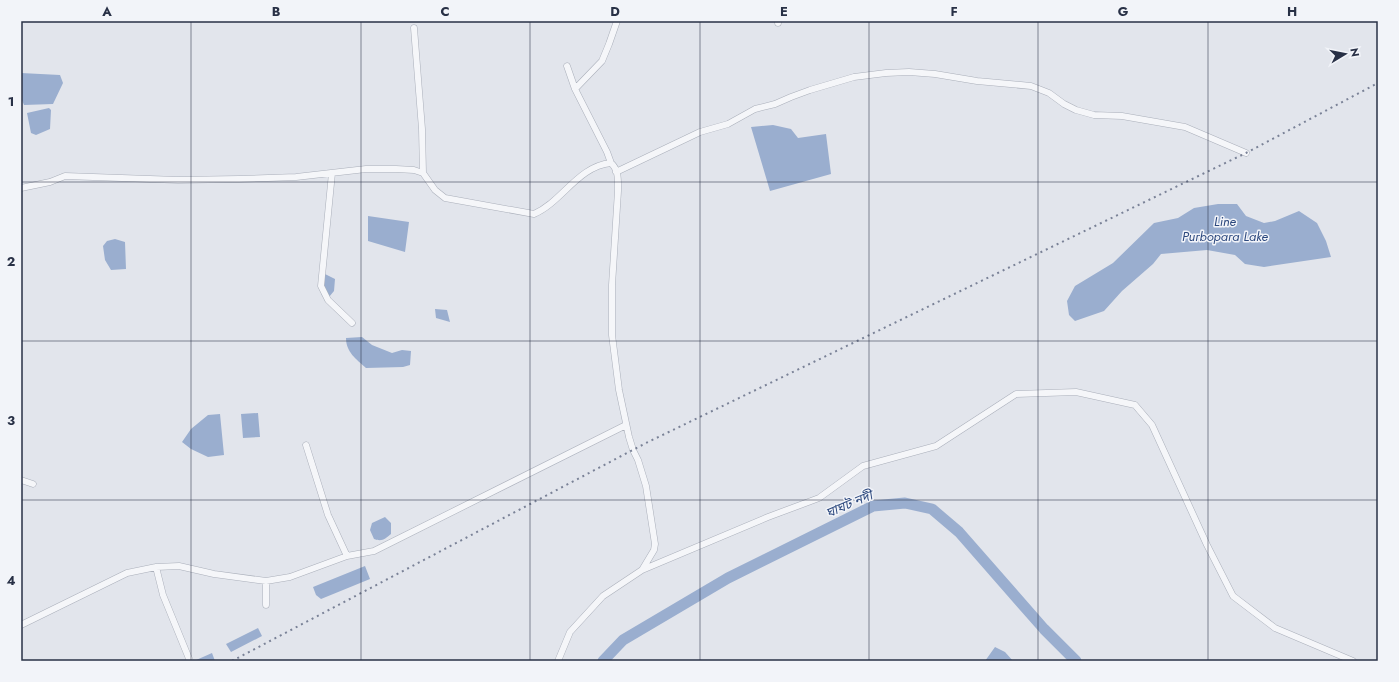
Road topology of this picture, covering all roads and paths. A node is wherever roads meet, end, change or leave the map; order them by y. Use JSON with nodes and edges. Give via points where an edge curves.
{"nodes":[{"id":1,"x":617,"y":21,"type":"edge"},
{"id":2,"x":414,"y":28,"type":"dead end"},
{"id":3,"x":567,"y":66,"type":"dead end"},
{"id":4,"x":575,"y":89,"type":"junction"},
{"id":5,"x":1246,"y":153,"type":"dead end"},
{"id":6,"x":611,"y":163,"type":"junction"},
{"id":7,"x":616,"y":172,"type":"junction"},
{"id":8,"x":332,"y":173,"type":"junction"},
{"id":9,"x":423,"y":173,"type":"junction"},
{"id":10,"x":21,"y":188,"type":"edge"},
{"id":11,"x":352,"y":323,"type":"dead end"},
{"id":12,"x":626,"y":425,"type":"junction"},
{"id":13,"x":306,"y":445,"type":"dead end"},
{"id":14,"x":21,"y":480,"type":"edge"},
{"id":15,"x":33,"y":484,"type":"dead end"},
{"id":16,"x":347,"y":556,"type":"junction"},
{"id":17,"x":156,"y":567,"type":"junction"},
{"id":18,"x":642,"y":570,"type":"junction"},
{"id":19,"x":266,"y":581,"type":"junction"},
{"id":20,"x":266,"y":605,"type":"dead end"},
{"id":21,"x":21,"y":625,"type":"edge"},
{"id":22,"x":190,"y":661,"type":"edge"},
{"id":23,"x":558,"y":661,"type":"edge"},
{"id":24,"x":1353,"y":661,"type":"edge"}],
"edges":[{"from":1,"to":4,"type":"street","via":[[602,61]]},
{"from":2,"to":9,"type":"street"},
{"from":3,"to":4,"type":"street"},
{"from":4,"to":6,"type":"street"},
{"from":5,"to":7,"type":"street","via":[[1185,127],[1122,116],[1094,115],[1076,110],[1049,93],[1031,86],[909,72],[854,77],[810,90],[755,110],[728,124],[700,132]]},
{"from":6,"to":7,"type":"street"},
{"from":6,"to":9,"type":"street","via":[[592,169],[534,214],[445,198],[435,190]]},
{"from":7,"to":12,"type":"street","via":[[618,191],[611,320]]},
{"from":8,"to":9,"type":"street","via":[[366,169],[414,170]]},
{"from":8,"to":10,"type":"street","via":[[296,177],[178,180],[65,176],[36,186]]},
{"from":8,"to":11,"type":"street","via":[[321,286],[328,300]]},
{"from":12,"to":16,"type":"street","via":[[374,551]]},
{"from":12,"to":18,"type":"street","via":[[646,486],[655,544]]},
{"from":13,"to":16,"type":"street","via":[[328,515]]},
{"from":14,"to":15,"type":"street"},
{"from":16,"to":19,"type":"street","via":[[290,577]]},
{"from":17,"to":19,"type":"street","via":[[179,566]]},
{"from":17,"to":21,"type":"street","via":[[127,573]]},
{"from":17,"to":22,"type":"street","via":[[163,595]]},
{"from":18,"to":23,"type":"street","via":[[603,596],[570,632]]},
{"from":18,"to":24,"type":"street","via":[[819,498],[863,466],[936,446],[1016,394],[1076,392],[1135,405],[1152,425],[1233,596],[1275,628]]},
{"from":19,"to":20,"type":"street"}]}
